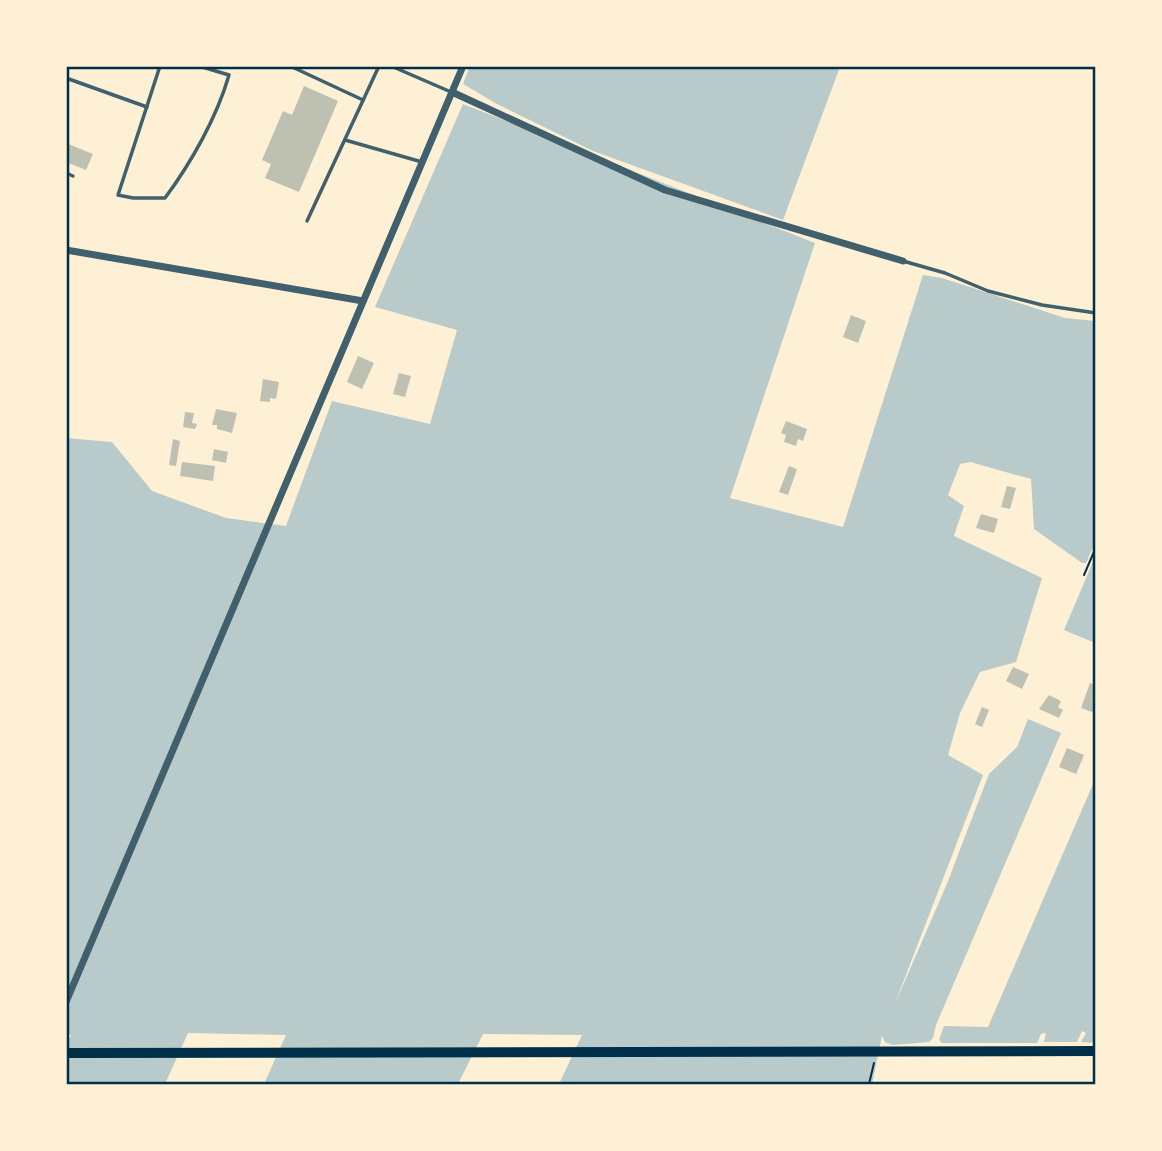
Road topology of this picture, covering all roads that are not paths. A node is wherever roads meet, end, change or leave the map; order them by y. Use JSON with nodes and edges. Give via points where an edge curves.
{"nodes":[{"id":1,"x":160,"y":66,"type":"edge"},
{"id":2,"x":199,"y":66,"type":"edge"},
{"id":3,"x":290,"y":66,"type":"edge"},
{"id":4,"x":379,"y":66,"type":"edge"},
{"id":5,"x":391,"y":66,"type":"edge"},
{"id":6,"x":463,"y":66,"type":"edge"},
{"id":7,"x":66,"y":78,"type":"edge"},
{"id":8,"x":454,"y":93,"type":"junction"},
{"id":9,"x":363,"y":100,"type":"junction"},
{"id":10,"x":147,"y":107,"type":"junction"},
{"id":11,"x":345,"y":140,"type":"junction"},
{"id":12,"x":424,"y":162,"type":"junction"},
{"id":13,"x":66,"y":173,"type":"edge"},
{"id":14,"x":73,"y":176,"type":"dead end"},
{"id":15,"x":307,"y":221,"type":"dead end"},
{"id":16,"x":66,"y":250,"type":"edge"},
{"id":17,"x":904,"y":261,"type":"joint"},
{"id":18,"x":363,"y":301,"type":"junction"},
{"id":19,"x":1096,"y":313,"type":"edge"},
{"id":20,"x":66,"y":1002,"type":"edge"},
{"id":21,"x":1096,"y":1051,"type":"edge"},
{"id":22,"x":66,"y":1053,"type":"edge"}],
"edges":[{"from":1,"to":10,"type":"lane"},
{"from":2,"to":10,"type":"lane","via":[[229,75],[225,91],[184,173],[165,198],[118,195]]},
{"from":3,"to":9,"type":"lane"},
{"from":4,"to":9,"type":"lane"},
{"from":5,"to":8,"type":"lane"},
{"from":6,"to":8,"type":"street"},
{"from":7,"to":10,"type":"lane"},
{"from":8,"to":12,"type":"street"},
{"from":8,"to":17,"type":"street","via":[[665,190]]},
{"from":9,"to":11,"type":"lane"},
{"from":11,"to":12,"type":"lane"},
{"from":11,"to":15,"type":"lane"},
{"from":12,"to":18,"type":"street"},
{"from":13,"to":14,"type":"lane"},
{"from":16,"to":18,"type":"street"},
{"from":17,"to":19,"type":"lane","via":[[988,291]]},
{"from":18,"to":20,"type":"street"},
{"from":21,"to":22,"type":"main road"}]}
